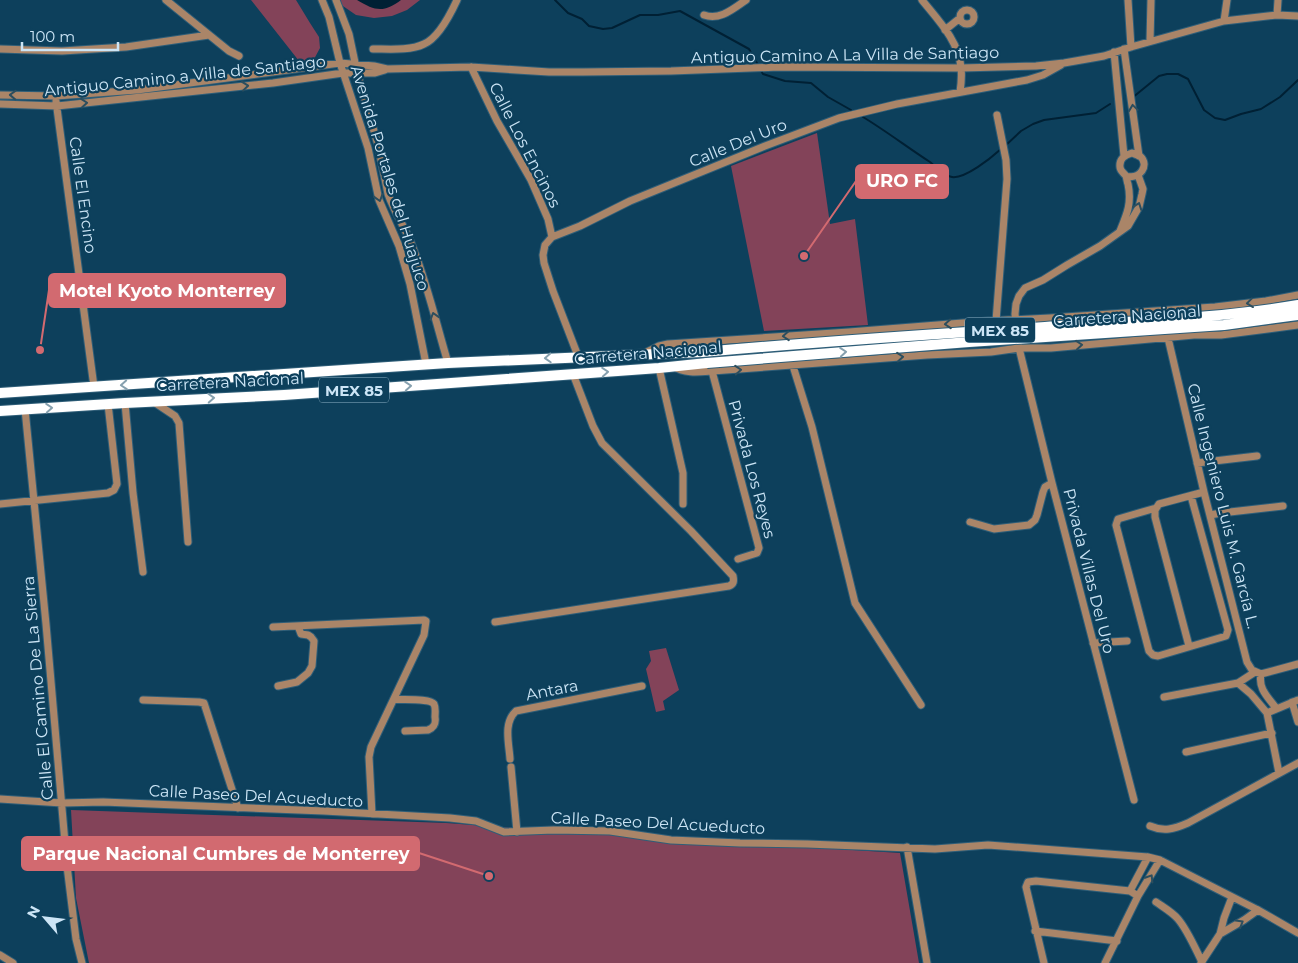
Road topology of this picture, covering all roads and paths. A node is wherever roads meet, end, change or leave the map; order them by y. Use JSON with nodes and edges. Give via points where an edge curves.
{"nodes":[{"id":1,"x":166,"y":0,"type":"edge"},
{"id":2,"x":322,"y":0,"type":"edge"},
{"id":3,"x":336,"y":0,"type":"edge"},
{"id":4,"x":457,"y":0,"type":"edge"},
{"id":5,"x":746,"y":0,"type":"edge"},
{"id":6,"x":922,"y":0,"type":"edge"},
{"id":7,"x":1128,"y":0,"type":"edge"},
{"id":8,"x":1151,"y":0,"type":"edge"},
{"id":9,"x":1226,"y":0,"type":"edge"},
{"id":10,"x":1278,"y":0,"type":"edge"},
{"id":11,"x":704,"y":15,"type":"dead end"},
{"id":12,"x":1277,"y":15,"type":"junction"},
{"id":13,"x":1298,"y":16,"type":"edge"},
{"id":14,"x":343,"y":18,"type":"junction"},
{"id":15,"x":960,"y":18,"type":"dead end"},
{"id":16,"x":1224,"y":21,"type":"junction"},
{"id":17,"x":330,"y":23,"type":"junction"},
{"id":18,"x":945,"y":30,"type":"junction"},
{"id":19,"x":208,"y":35,"type":"junction"},
{"id":20,"x":1150,"y":41,"type":"junction"},
{"id":21,"x":1127,"y":48,"type":"junction"},
{"id":22,"x":0,"y":49,"type":"edge"},
{"id":23,"x":373,"y":49,"type":"dead end"},
{"id":24,"x":1114,"y":52,"type":"junction"},
{"id":25,"x":239,"y":56,"type":"dead end"},
{"id":26,"x":340,"y":63,"type":"junction"},
{"id":27,"x":1064,"y":63,"type":"junction"},
{"id":28,"x":471,"y":67,"type":"junction"},
{"id":29,"x":356,"y":68,"type":"junction"},
{"id":30,"x":961,"y":68,"type":"junction"},
{"id":31,"x":343,"y":73,"type":"junction"},
{"id":32,"x":960,"y":92,"type":"junction"},
{"id":33,"x":0,"y":95,"type":"edge"},
{"id":34,"x":56,"y":96,"type":"junction"},
{"id":35,"x":0,"y":104,"type":"edge"},
{"id":36,"x":57,"y":106,"type":"junction"},
{"id":37,"x":997,"y":115,"type":"dead end"},
{"id":38,"x":1124,"y":156,"type":"junction"},
{"id":39,"x":1140,"y":156,"type":"junction"},
{"id":40,"x":1138,"y":175,"type":"junction"},
{"id":41,"x":1126,"y":176,"type":"junction"},
{"id":42,"x":1120,"y":232,"type":"junction"},
{"id":43,"x":552,"y":237,"type":"junction"},
{"id":44,"x":424,"y":281,"type":"junction"},
{"id":45,"x":410,"y":284,"type":"junction"},
{"id":46,"x":1298,"y":295,"type":"edge"},
{"id":47,"x":1298,"y":305,"type":"edge"},
{"id":48,"x":1298,"y":314,"type":"edge"},
{"id":49,"x":1050,"y":318,"type":"junction"},
{"id":50,"x":1016,"y":319,"type":"junction"},
{"id":51,"x":996,"y":320,"type":"junction"},
{"id":52,"x":988,"y":321,"type":"junction"},
{"id":53,"x":1298,"y":325,"type":"edge"},
{"id":54,"x":1168,"y":338,"type":"junction"},
{"id":55,"x":1019,"y":348,"type":"junction"},
{"id":56,"x":1051,"y":348,"type":"junction"},
{"id":57,"x":991,"y":352,"type":"junction"},
{"id":58,"x":644,"y":354,"type":"junction"},
{"id":59,"x":578,"y":356,"type":"junction"},
{"id":60,"x":448,"y":363,"type":"junction"},
{"id":61,"x":426,"y":364,"type":"junction"},
{"id":62,"x":793,"y":366,"type":"junction"},
{"id":63,"x":710,"y":367,"type":"junction"},
{"id":64,"x":660,"y":368,"type":"junction"},
{"id":65,"x":573,"y":374,"type":"junction"},
{"id":66,"x":94,"y":387,"type":"junction"},
{"id":67,"x":0,"y":393,"type":"edge"},
{"id":68,"x":154,"y":402,"type":"junction"},
{"id":69,"x":126,"y":403,"type":"junction"},
{"id":70,"x":108,"y":404,"type":"junction"},
{"id":71,"x":25,"y":409,"type":"junction"},
{"id":72,"x":0,"y":411,"type":"edge"},
{"id":73,"x":1257,"y":456,"type":"dead end"},
{"id":74,"x":1198,"y":463,"type":"junction"},
{"id":75,"x":1052,"y":483,"type":"junction"},
{"id":76,"x":1204,"y":492,"type":"junction"},
{"id":77,"x":1192,"y":496,"type":"junction"},
{"id":78,"x":34,"y":500,"type":"junction"},
{"id":79,"x":0,"y":504,"type":"edge"},
{"id":80,"x":683,"y":504,"type":"dead end"},
{"id":81,"x":1283,"y":506,"type":"dead end"},
{"id":82,"x":1156,"y":508,"type":"junction"},
{"id":83,"x":1210,"y":515,"type":"junction"},
{"id":84,"x":970,"y":522,"type":"dead end"},
{"id":85,"x":188,"y":542,"type":"dead end"},
{"id":86,"x":738,"y":559,"type":"dead end"},
{"id":87,"x":143,"y":572,"type":"dead end"},
{"id":88,"x":494,"y":622,"type":"dead end"},
{"id":89,"x":298,"y":626,"type":"junction"},
{"id":90,"x":272,"y":627,"type":"dead end"},
{"id":91,"x":1127,"y":641,"type":"dead end"},
{"id":92,"x":1093,"y":643,"type":"junction"},
{"id":93,"x":1190,"y":646,"type":"junction"},
{"id":94,"x":1298,"y":664,"type":"edge"},
{"id":95,"x":1258,"y":673,"type":"junction"},
{"id":96,"x":1238,"y":683,"type":"junction"},
{"id":97,"x":278,"y":686,"type":"dead end"},
{"id":98,"x":642,"y":686,"type":"dead end"},
{"id":99,"x":1262,"y":689,"type":"junction"},
{"id":100,"x":1250,"y":694,"type":"junction"},
{"id":101,"x":1164,"y":697,"type":"dead end"},
{"id":102,"x":143,"y":700,"type":"dead end"},
{"id":103,"x":394,"y":700,"type":"junction"},
{"id":104,"x":1295,"y":701,"type":"edge"},
{"id":105,"x":921,"y":704,"type":"dead end"},
{"id":106,"x":1276,"y":708,"type":"junction"},
{"id":107,"x":1267,"y":713,"type":"junction"},
{"id":108,"x":1298,"y":722,"type":"edge"},
{"id":109,"x":405,"y":731,"type":"dead end"},
{"id":110,"x":1272,"y":733,"type":"junction"},
{"id":111,"x":1186,"y":752,"type":"dead end"},
{"id":112,"x":1298,"y":763,"type":"edge"},
{"id":113,"x":1279,"y":773,"type":"junction"},
{"id":114,"x":0,"y":799,"type":"edge"},
{"id":115,"x":1134,"y":800,"type":"dead end"},
{"id":116,"x":62,"y":803,"type":"junction"},
{"id":117,"x":238,"y":808,"type":"junction"},
{"id":118,"x":372,"y":814,"type":"junction"},
{"id":119,"x":1150,"y":826,"type":"dead end"},
{"id":120,"x":516,"y":832,"type":"junction"},
{"id":121,"x":907,"y":847,"type":"junction"},
{"id":122,"x":1148,"y":857,"type":"junction"},
{"id":123,"x":1160,"y":860,"type":"junction"},
{"id":124,"x":1130,"y":891,"type":"junction"},
{"id":125,"x":1138,"y":896,"type":"junction"},
{"id":126,"x":1232,"y":897,"type":"junction"},
{"id":127,"x":1156,"y":902,"type":"dead end"},
{"id":128,"x":1258,"y":910,"type":"junction"},
{"id":129,"x":1036,"y":931,"type":"junction"},
{"id":130,"x":1298,"y":933,"type":"edge"},
{"id":131,"x":1220,"y":934,"type":"junction"},
{"id":132,"x":1117,"y":941,"type":"junction"},
{"id":133,"x":0,"y":955,"type":"edge"},
{"id":134,"x":1202,"y":962,"type":"edge"},
{"id":135,"x":13,"y":963,"type":"edge"},
{"id":136,"x":82,"y":963,"type":"edge"},
{"id":137,"x":927,"y":963,"type":"edge"},
{"id":138,"x":1044,"y":963,"type":"edge"},
{"id":139,"x":1105,"y":963,"type":"edge"}],
"edges":[{"from":1,"to":19,"type":"street"},
{"from":2,"to":17,"type":"street","name":"Avenida Portales del Huajuco"},
{"from":3,"to":14,"type":"street","name":"Avenida Portales del Huajuco"},
{"from":4,"to":23,"type":"street","via":[[434,38],[424,45]]},
{"from":5,"to":11,"type":"street","via":[[720,16]]},
{"from":6,"to":18,"type":"street"},
{"from":7,"to":21,"type":"street"},
{"from":8,"to":20,"type":"street"},
{"from":9,"to":16,"type":"street"},
{"from":10,"to":12,"type":"street"},
{"from":12,"to":13,"type":"street","name":"Antiguo Camino A La Villa de Santiago"},
{"from":12,"to":16,"type":"street","name":"Antiguo Camino A La Villa de Santiago"},
{"from":14,"to":17,"type":"street"},
{"from":14,"to":29,"type":"street","name":"Avenida Portales del Huajuco"},
{"from":15,"to":18,"type":"street"},
{"from":16,"to":20,"type":"street","name":"Antiguo Camino A La Villa de Santiago"},
{"from":17,"to":26,"type":"street","name":"Avenida Portales del Huajuco"},
{"from":18,"to":30,"type":"street"},
{"from":19,"to":22,"type":"street","via":[[126,47],[62,51]]},
{"from":19,"to":25,"type":"street"},
{"from":20,"to":21,"type":"street","name":"Antiguo Camino A La Villa de Santiago"},
{"from":21,"to":24,"type":"street","name":"Antiguo Camino A La Villa de Santiago"},
{"from":39,"to":21,"type":"street","one_way":true},
{"from":24,"to":27,"type":"street","name":"Antiguo Camino A La Villa de Santiago"},
{"from":24,"to":38,"type":"street"},
{"from":26,"to":29,"type":"street","name":"Antiguo Camino A La Villa de Santiago"},
{"from":26,"to":31,"type":"street","name":"Avenida Portales del Huajuco"},
{"from":26,"to":34,"type":"street","name":"Antiguo Camino A La Villa de Santiago","via":[[137,90]]},
{"from":27,"to":30,"type":"street","name":"Antiguo Camino A La Villa de Santiago"},
{"from":27,"to":32,"type":"street","name":"Calle Del Uro","via":[[1026,80]]},
{"from":28,"to":29,"type":"street","name":"Antiguo Camino A La Villa de Santiago","via":[[387,69],[375,73]]},
{"from":28,"to":30,"type":"street","name":"Antiguo Camino A La Villa de Santiago","via":[[566,72]]},
{"from":28,"to":43,"type":"street","name":"Calle Los Encinos","via":[[542,203]]},
{"from":29,"to":31,"type":"street","name":"Antiguo Camino A La Villa de Santiago"},
{"from":29,"to":44,"type":"street","name":"Avenida Portales del Huajuco","via":[[390,201],[411,244]]},
{"from":30,"to":32,"type":"street"},
{"from":36,"to":31,"type":"street","name":"Antiguo Camino a Villa de Santiago","one_way":true},
{"from":31,"to":45,"type":"street","name":"Avenida Portales del Huajuco","one_way":true,"via":[[368,148],[379,200],[399,246]]},
{"from":32,"to":43,"type":"street","name":"Calle Del Uro","via":[[839,118],[639,198]]},
{"from":34,"to":33,"type":"street","name":"Antiguo Camino A La Villa de Santiago","one_way":true},
{"from":34,"to":36,"type":"street","name":"Calle El Encino"},
{"from":35,"to":36,"type":"street","name":"Antiguo Camino a Villa de Santiago"},
{"from":36,"to":66,"type":"street","name":"Calle El Encino"},
{"from":37,"to":51,"type":"street","via":[[1008,179]]},
{"from":38,"to":39,"type":"street","via":[[1132,153]]},
{"from":38,"to":41,"type":"street","via":[[1120,166]]},
{"from":39,"to":40,"type":"street","via":[[1143,169]]},
{"from":40,"to":41,"type":"street"},
{"from":42,"to":40,"type":"street","one_way":true,"via":[[1128,226],[1139,207],[1142,189]]},
{"from":41,"to":42,"type":"street","via":[[1130,205]]},
{"from":42,"to":50,"type":"street","via":[[1025,288],[1018,296]]},
{"from":43,"to":59,"type":"street","via":[[545,245],[544,263]]},
{"from":44,"to":45,"type":"street"},
{"from":60,"to":44,"type":"street","name":"Avenida Portales del Huajuco","one_way":true},
{"from":45,"to":61,"type":"street","name":"Avenida Portales del Huajuco"},
{"from":46,"to":49,"type":"street","number":"MEX 85","one_way":true,"via":[[1215,307]]},
{"from":47,"to":58,"type":"highway","name":"Carretera Nacional","number":"MEX 85","bridge":true,"via":[[1150,320]]},
{"from":63,"to":48,"type":"highway","name":"Carretera Nacional","number":"MEX 85","one_way":true,"bridge":true,"via":[[969,342],[1224,325]]},
{"from":49,"to":50,"type":"street","number":"MEX 85"},
{"from":49,"to":56,"type":"street","number":"MEX 85","via":[[1040,325],[1038,331],[1041,342]]},
{"from":50,"to":51,"type":"street","number":"MEX 85"},
{"from":50,"to":55,"type":"street","number":"MEX 85"},
{"from":51,"to":52,"type":"street","number":"MEX 85"},
{"from":52,"to":57,"type":"street","number":"MEX 85","via":[[996,336]]},
{"from":52,"to":58,"type":"street","number":"MEX 85","one_way":true,"via":[[668,344]]},
{"from":53,"to":54,"type":"street","number":"MEX 85"},
{"from":56,"to":54,"type":"street","number":"MEX 85","one_way":true},
{"from":54,"to":74,"type":"street","name":"Calle Ingeniero Luis M. García L."},
{"from":55,"to":56,"type":"street","number":"MEX 85"},
{"from":55,"to":57,"type":"street","number":"MEX 85"},
{"from":55,"to":75,"type":"street","name":"Privada Villas Del Uro"},
{"from":62,"to":57,"type":"street","number":"MEX 85","one_way":true},
{"from":58,"to":59,"type":"highway","name":"Carretera Nacional","number":"MEX 85"},
{"from":59,"to":60,"type":"highway","name":"Carretera Nacional","number":"MEX 85","one_way":true},
{"from":60,"to":61,"type":"highway","name":"Carretera Nacional","number":"MEX 85"},
{"from":61,"to":66,"type":"highway","name":"Carretera Nacional","number":"MEX 85","one_way":true},
{"from":63,"to":62,"type":"street","number":"MEX 85","one_way":true},
{"from":62,"to":105,"type":"street","via":[[812,427],[855,603]]},
{"from":63,"to":64,"type":"highway","name":"Carretera Nacional","number":"MEX 85"},
{"from":63,"to":86,"type":"street","name":"Privada Los Reyes","via":[[759,548],[757,553]]},
{"from":65,"to":64,"type":"highway","name":"Carretera Nacional","number":"MEX 85","one_way":true},
{"from":64,"to":80,"type":"street","via":[[683,473]]},
{"from":68,"to":65,"type":"highway","name":"Carretera Nacional","number":"MEX 85","one_way":true},
{"from":65,"to":88,"type":"street","via":[[602,444],[691,531],[734,580],[729,586]]},
{"from":66,"to":67,"type":"highway","name":"Carretera Nacional","number":"MEX 85"},
{"from":68,"to":69,"type":"highway","name":"Carretera Nacional","number":"MEX 85"},
{"from":68,"to":85,"type":"street","via":[[175,416],[179,423]]},
{"from":69,"to":70,"type":"highway","name":"Carretera Nacional","number":"MEX 85"},
{"from":69,"to":87,"type":"street"},
{"from":71,"to":70,"type":"highway","name":"Carretera Nacional","number":"MEX 85","one_way":true},
{"from":70,"to":78,"type":"street","via":[[117,484],[114,490]]},
{"from":71,"to":72,"type":"highway","name":"Carretera Nacional","number":"MEX 85"},
{"from":71,"to":78,"type":"street","name":"Calle El Camino De La Sierra"},
{"from":73,"to":74,"type":"street"},
{"from":74,"to":76,"type":"street","name":"Calle Ingeniero Luis M. García L."},
{"from":75,"to":84,"type":"street","via":[[1042,492],[1037,515],[1029,525],[994,529]]},
{"from":75,"to":92,"type":"street","name":"Privada Villas Del Uro"},
{"from":76,"to":77,"type":"street"},
{"from":76,"to":83,"type":"street","name":"Calle Ingeniero Luis M. García L."},
{"from":77,"to":82,"type":"street","via":[[1159,504]]},
{"from":77,"to":93,"type":"street","via":[[1228,634]]},
{"from":78,"to":79,"type":"street"},
{"from":78,"to":116,"type":"street","name":"Calle El Camino De La Sierra"},
{"from":81,"to":83,"type":"street"},
{"from":82,"to":93,"type":"street","via":[[1155,517]]},
{"from":82,"to":93,"type":"street","via":[[1118,519],[1116,525],[1149,651],[1158,656]]},
{"from":83,"to":95,"type":"street","name":"Calle Ingeniero Luis M. García L.","via":[[1247,662]]},
{"from":89,"to":90,"type":"street"},
{"from":89,"to":97,"type":"street","via":[[301,634],[308,635],[314,642],[312,666],[297,682]]},
{"from":89,"to":103,"type":"street","via":[[426,621],[424,635]]},
{"from":91,"to":92,"type":"street"},
{"from":92,"to":115,"type":"street","name":"Privada Villas Del Uro"},
{"from":94,"to":95,"type":"street"},
{"from":95,"to":96,"type":"street"},
{"from":95,"to":99,"type":"street"},
{"from":96,"to":100,"type":"street"},
{"from":96,"to":101,"type":"street"},
{"from":98,"to":120,"type":"street","name":"Antara","via":[[516,712],[511,716],[508,727]]},
{"from":99,"to":100,"type":"street"},
{"from":99,"to":106,"type":"street"},
{"from":100,"to":107,"type":"street"},
{"from":102,"to":117,"type":"street","via":[[204,703]]},
{"from":103,"to":109,"type":"street","via":[[427,700],[435,706],[436,722],[432,728]]},
{"from":103,"to":118,"type":"street","via":[[369,757]]},
{"from":104,"to":106,"type":"street"},
{"from":104,"to":108,"type":"street"},
{"from":106,"to":107,"type":"street"},
{"from":107,"to":110,"type":"street"},
{"from":110,"to":111,"type":"street"},
{"from":110,"to":113,"type":"street"},
{"from":112,"to":113,"type":"street"},
{"from":113,"to":119,"type":"street","via":[[1174,829]]},
{"from":114,"to":116,"type":"street","name":"Calle Paseo Del Acueducto"},
{"from":116,"to":117,"type":"street","name":"Calle Paseo Del Acueducto"},
{"from":116,"to":136,"type":"street","name":"Calle El Camino De La Sierra","via":[[76,940]]},
{"from":117,"to":118,"type":"street","name":"Calle Paseo Del Acueducto"},
{"from":118,"to":120,"type":"street","name":"Calle Paseo Del Acueducto","via":[[466,819],[504,832]]},
{"from":120,"to":121,"type":"street","name":"Calle Paseo Del Acueducto","via":[[610,831],[671,840]]},
{"from":121,"to":122,"type":"street","name":"Calle Paseo Del Acueducto","via":[[935,849],[988,845]]},
{"from":121,"to":137,"type":"street"},
{"from":122,"to":123,"type":"street","name":"Calle Paseo Del Acueducto"},
{"from":122,"to":124,"type":"street"},
{"from":125,"to":123,"type":"street","one_way":true},
{"from":123,"to":126,"type":"street","name":"Calle Paseo Del Acueducto"},
{"from":124,"to":125,"type":"street"},
{"from":124,"to":129,"type":"street","via":[[1030,882],[1026,887]]},
{"from":125,"to":132,"type":"street"},
{"from":126,"to":128,"type":"street","name":"Calle Paseo Del Acueducto"},
{"from":126,"to":131,"type":"street"},
{"from":127,"to":134,"type":"street","via":[[1177,918]]},
{"from":128,"to":130,"type":"street","name":"Calle Paseo Del Acueducto"},
{"from":131,"to":128,"type":"street","one_way":true},
{"from":129,"to":132,"type":"street"},
{"from":129,"to":138,"type":"street"},
{"from":131,"to":134,"type":"street"},
{"from":132,"to":139,"type":"street"},
{"from":133,"to":135,"type":"street"}]}
